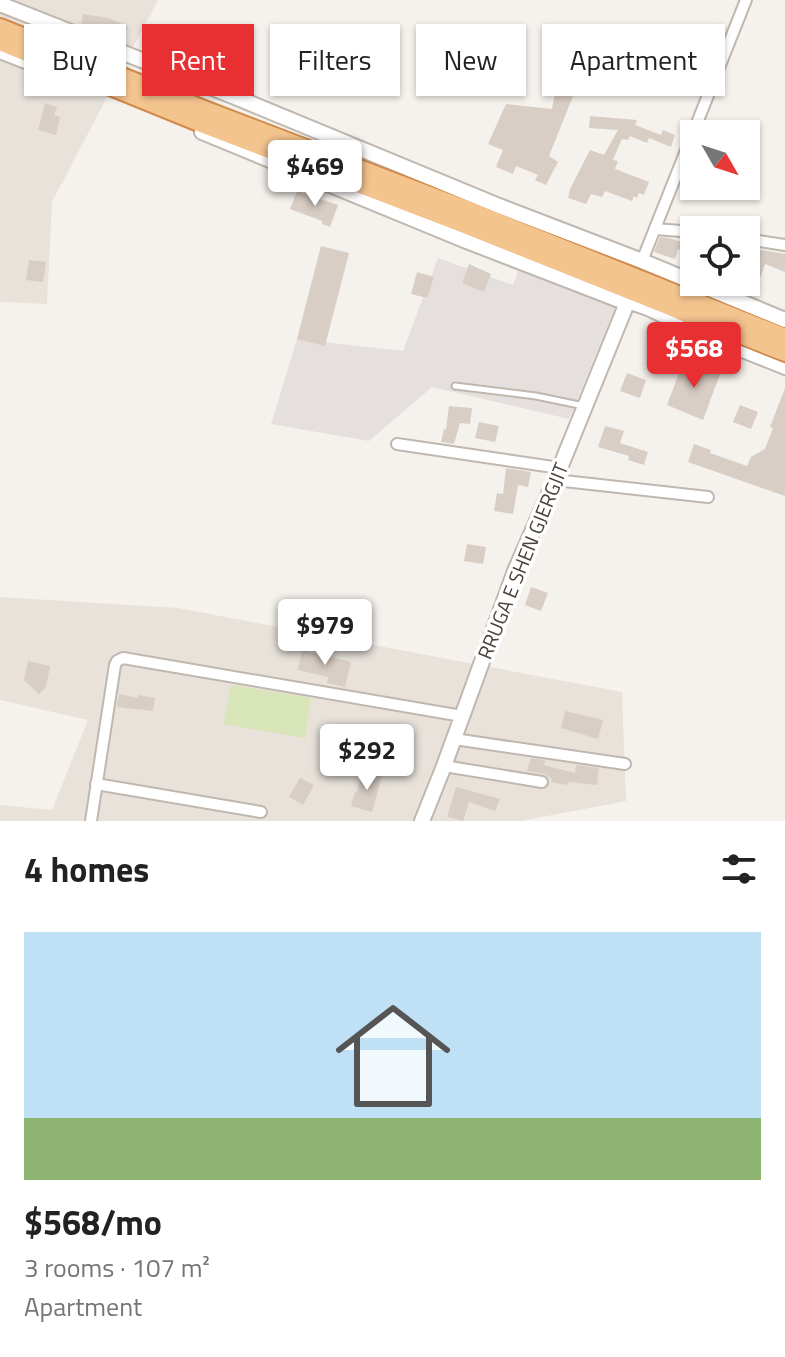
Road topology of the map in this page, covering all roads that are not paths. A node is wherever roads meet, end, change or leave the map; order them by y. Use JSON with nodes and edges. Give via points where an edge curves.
{"nodes":[{"id":1,"x":746,"y":0,"type":"edge"},
{"id":2,"x":0,"y":4,"type":"edge"},
{"id":3,"x":0,"y":28,"type":"edge"},
{"id":4,"x":0,"y":41,"type":"edge"},
{"id":5,"x":0,"y":51,"type":"edge"},
{"id":6,"x":24,"y":51,"type":"edge"},
{"id":7,"x":24,"y":60,"type":"edge"},
{"id":8,"x":126,"y":93,"type":"edge"},
{"id":9,"x":115,"y":96,"type":"edge"},
{"id":10,"x":655,"y":229,"type":"junction"},
{"id":11,"x":680,"y":231,"type":"edge"},
{"id":12,"x":760,"y":241,"type":"edge"},
{"id":13,"x":785,"y":245,"type":"edge"},
{"id":14,"x":644,"y":256,"type":"junction"},
{"id":15,"x":627,"y":303,"type":"junction"},
{"id":16,"x":785,"y":320,"type":"edge"},
{"id":17,"x":785,"y":338,"type":"edge"},
{"id":18,"x":785,"y":352,"type":"edge"},
{"id":19,"x":785,"y":369,"type":"edge"},
{"id":20,"x":455,"y":386,"type":"dead end"},
{"id":21,"x":585,"y":407,"type":"junction"},
{"id":22,"x":397,"y":444,"type":"dead end"},
{"id":23,"x":558,"y":474,"type":"junction"},
{"id":24,"x":708,"y":497,"type":"dead end"},
{"id":25,"x":462,"y":716,"type":"junction"},
{"id":26,"x":454,"y":739,"type":"junction"},
{"id":27,"x":625,"y":764,"type":"dead end"},
{"id":28,"x":444,"y":766,"type":"junction"},
{"id":29,"x":542,"y":782,"type":"dead end"},
{"id":30,"x":96,"y":784,"type":"junction"},
{"id":31,"x":261,"y":812,"type":"dead end"},
{"id":32,"x":91,"y":821,"type":"edge"},
{"id":33,"x":422,"y":821,"type":"edge"}],
"edges":[{"from":1,"to":10,"type":"street"},
{"from":2,"to":14,"type":"street","via":[[499,206]]},
{"from":3,"to":17,"type":"highway"},
{"from":4,"to":6,"type":"highway"},
{"from":5,"to":7,"type":"street"},
{"from":8,"to":18,"type":"highway"},
{"from":9,"to":15,"type":"street"},
{"from":10,"to":11,"type":"street"},
{"from":10,"to":14,"type":"street"},
{"from":12,"to":13,"type":"street"},
{"from":14,"to":16,"type":"street"},
{"from":15,"to":19,"type":"street"},
{"from":15,"to":21,"type":"street","name":"RRUGA E SHEN GJERGJIT"},
{"from":20,"to":21,"type":"lane"},
{"from":21,"to":23,"type":"street","name":"RRUGA E SHEN GJERGJIT"},
{"from":22,"to":23,"type":"street"},
{"from":23,"to":24,"type":"street"},
{"from":23,"to":25,"type":"street","name":"RRUGA E SHEN GJERGJIT","via":[[515,571]]},
{"from":25,"to":26,"type":"street","name":"RRUGA E SHEN GJERGJIT"},
{"from":25,"to":30,"type":"street","via":[[123,658],[115,665]]},
{"from":26,"to":27,"type":"street"},
{"from":26,"to":28,"type":"street","name":"RRUGA E SHEN GJERGJIT"},
{"from":28,"to":29,"type":"street"},
{"from":28,"to":33,"type":"street","name":"RRUGA E SHEN GJERGJIT"},
{"from":30,"to":31,"type":"street"},
{"from":30,"to":32,"type":"street"}]}
